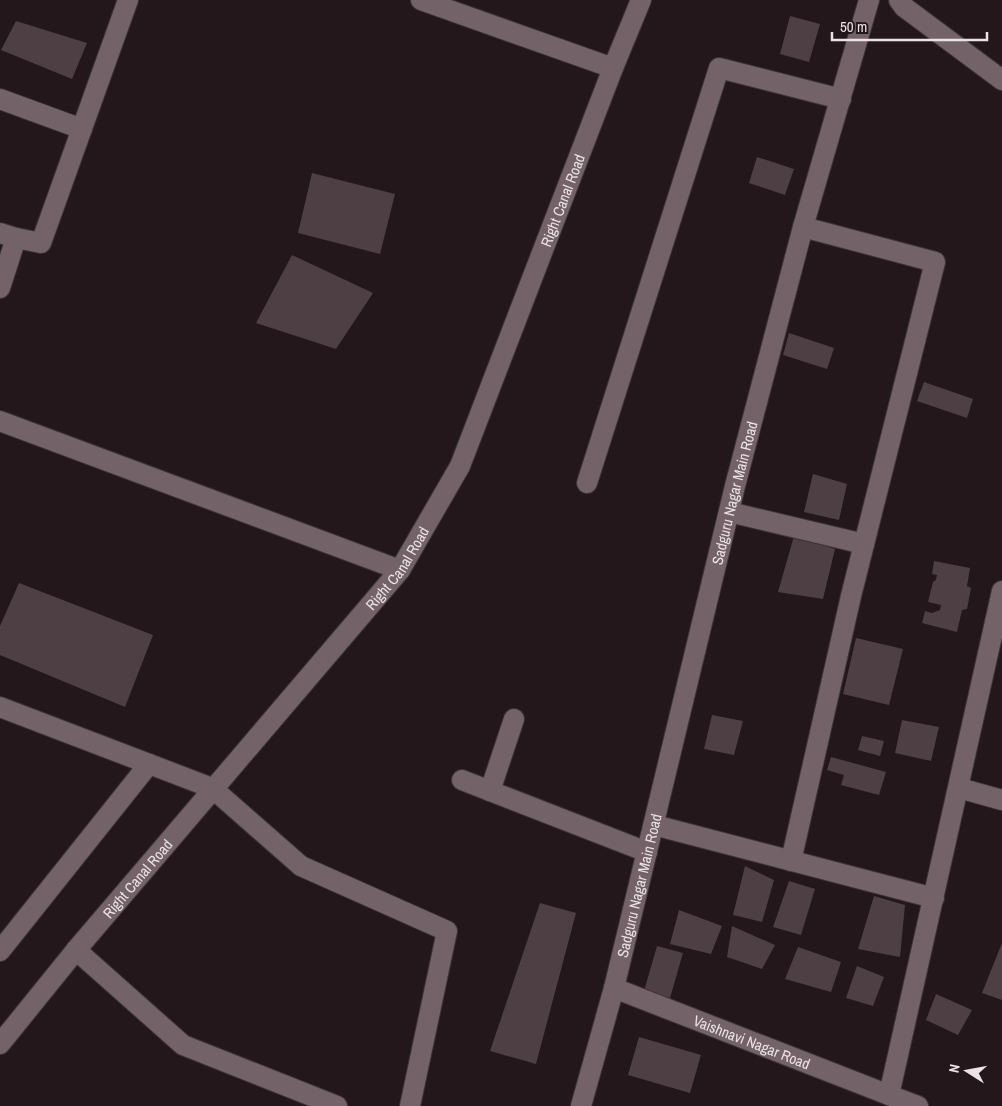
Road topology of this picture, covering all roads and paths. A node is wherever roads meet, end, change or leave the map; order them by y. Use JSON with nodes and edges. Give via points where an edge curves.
{"nodes":[{"id":1,"x":128,"y":0,"type":"edge"},
{"id":2,"x":421,"y":0,"type":"edge"},
{"id":3,"x":641,"y":0,"type":"edge"},
{"id":4,"x":870,"y":0,"type":"edge"},
{"id":5,"x":899,"y":0,"type":"edge"},
{"id":6,"x":613,"y":68,"type":"junction"},
{"id":7,"x":1002,"y":80,"type":"edge"},
{"id":8,"x":841,"y":98,"type":"junction"},
{"id":9,"x":0,"y":99,"type":"edge"},
{"id":10,"x":82,"y":129,"type":"junction"},
{"id":11,"x":803,"y":227,"type":"junction"},
{"id":12,"x":8,"y":235,"type":"edge"},
{"id":13,"x":0,"y":288,"type":"edge"},
{"id":14,"x":0,"y":421,"type":"edge"},
{"id":15,"x":588,"y":483,"type":"dead end"},
{"id":16,"x":729,"y":512,"type":"junction"},
{"id":17,"x":864,"y":544,"type":"junction"},
{"id":18,"x":400,"y":570,"type":"junction"},
{"id":19,"x":1002,"y":591,"type":"edge"},
{"id":20,"x":994,"y":668,"type":"edge"},
{"id":21,"x":0,"y":707,"type":"edge"},
{"id":22,"x":514,"y":719,"type":"dead end"},
{"id":23,"x":148,"y":764,"type":"junction"},
{"id":24,"x":462,"y":780,"type":"dead end"},
{"id":25,"x":212,"y":788,"type":"junction"},
{"id":26,"x":959,"y":788,"type":"junction"},
{"id":27,"x":490,"y":791,"type":"junction"},
{"id":28,"x":1002,"y":800,"type":"edge"},
{"id":29,"x":654,"y":825,"type":"junction"},
{"id":30,"x":647,"y":852,"type":"junction"},
{"id":31,"x":791,"y":861,"type":"junction"},
{"id":32,"x":934,"y":898,"type":"junction"},
{"id":33,"x":76,"y":950,"type":"junction"},
{"id":34,"x":0,"y":951,"type":"edge"},
{"id":35,"x":614,"y":988,"type":"junction"},
{"id":36,"x":0,"y":1044,"type":"edge"},
{"id":37,"x":889,"y":1094,"type":"junction"},
{"id":38,"x":337,"y":1106,"type":"edge"},
{"id":39,"x":410,"y":1106,"type":"edge"},
{"id":40,"x":581,"y":1106,"type":"edge"},
{"id":41,"x":918,"y":1106,"type":"edge"}],
"edges":[{"from":1,"to":10,"type":"street"},
{"from":2,"to":6,"type":"street"},
{"from":3,"to":6,"type":"street","name":"Right Canal Road"},
{"from":4,"to":8,"type":"street","name":"Sadguru Nagar Main Road"},
{"from":5,"to":7,"type":"street"},
{"from":6,"to":18,"type":"street","name":"Right Canal Road","via":[[460,466]]},
{"from":8,"to":11,"type":"street","name":"Sadguru Nagar Main Road"},
{"from":8,"to":15,"type":"street","via":[[719,68]]},
{"from":9,"to":10,"type":"street"},
{"from":10,"to":12,"type":"street","via":[[41,244]]},
{"from":11,"to":16,"type":"street","name":"Sadguru Nagar Main Road"},
{"from":11,"to":17,"type":"street","via":[[935,262]]},
{"from":12,"to":13,"type":"street"},
{"from":14,"to":18,"type":"street"},
{"from":16,"to":17,"type":"street"},
{"from":16,"to":29,"type":"street","name":"Sadguru Nagar Main Road"},
{"from":17,"to":31,"type":"street"},
{"from":18,"to":25,"type":"street","name":"Right Canal Road"},
{"from":19,"to":20,"type":"street"},
{"from":20,"to":26,"type":"street"},
{"from":21,"to":23,"type":"street"},
{"from":22,"to":27,"type":"street"},
{"from":23,"to":25,"type":"street"},
{"from":23,"to":34,"type":"street"},
{"from":24,"to":27,"type":"street"},
{"from":25,"to":33,"type":"street","name":"Right Canal Road"},
{"from":25,"to":39,"type":"street","via":[[300,866],[447,931]]},
{"from":26,"to":28,"type":"street"},
{"from":26,"to":32,"type":"street"},
{"from":27,"to":30,"type":"street"},
{"from":29,"to":30,"type":"street","name":"Sadguru Nagar Main Road"},
{"from":29,"to":31,"type":"street"},
{"from":30,"to":35,"type":"street","name":"Sadguru Nagar Main Road"},
{"from":31,"to":32,"type":"street"},
{"from":32,"to":37,"type":"street"},
{"from":33,"to":36,"type":"street","name":"Right Canal Road"},
{"from":33,"to":38,"type":"street","via":[[183,1045]]},
{"from":35,"to":37,"type":"street","name":"Vaishnavi Nagar Road"},
{"from":35,"to":40,"type":"street","name":"Sadguru Nagar Main Road"},
{"from":37,"to":41,"type":"street","name":"Vaishnavi Nagar Road"}]}
